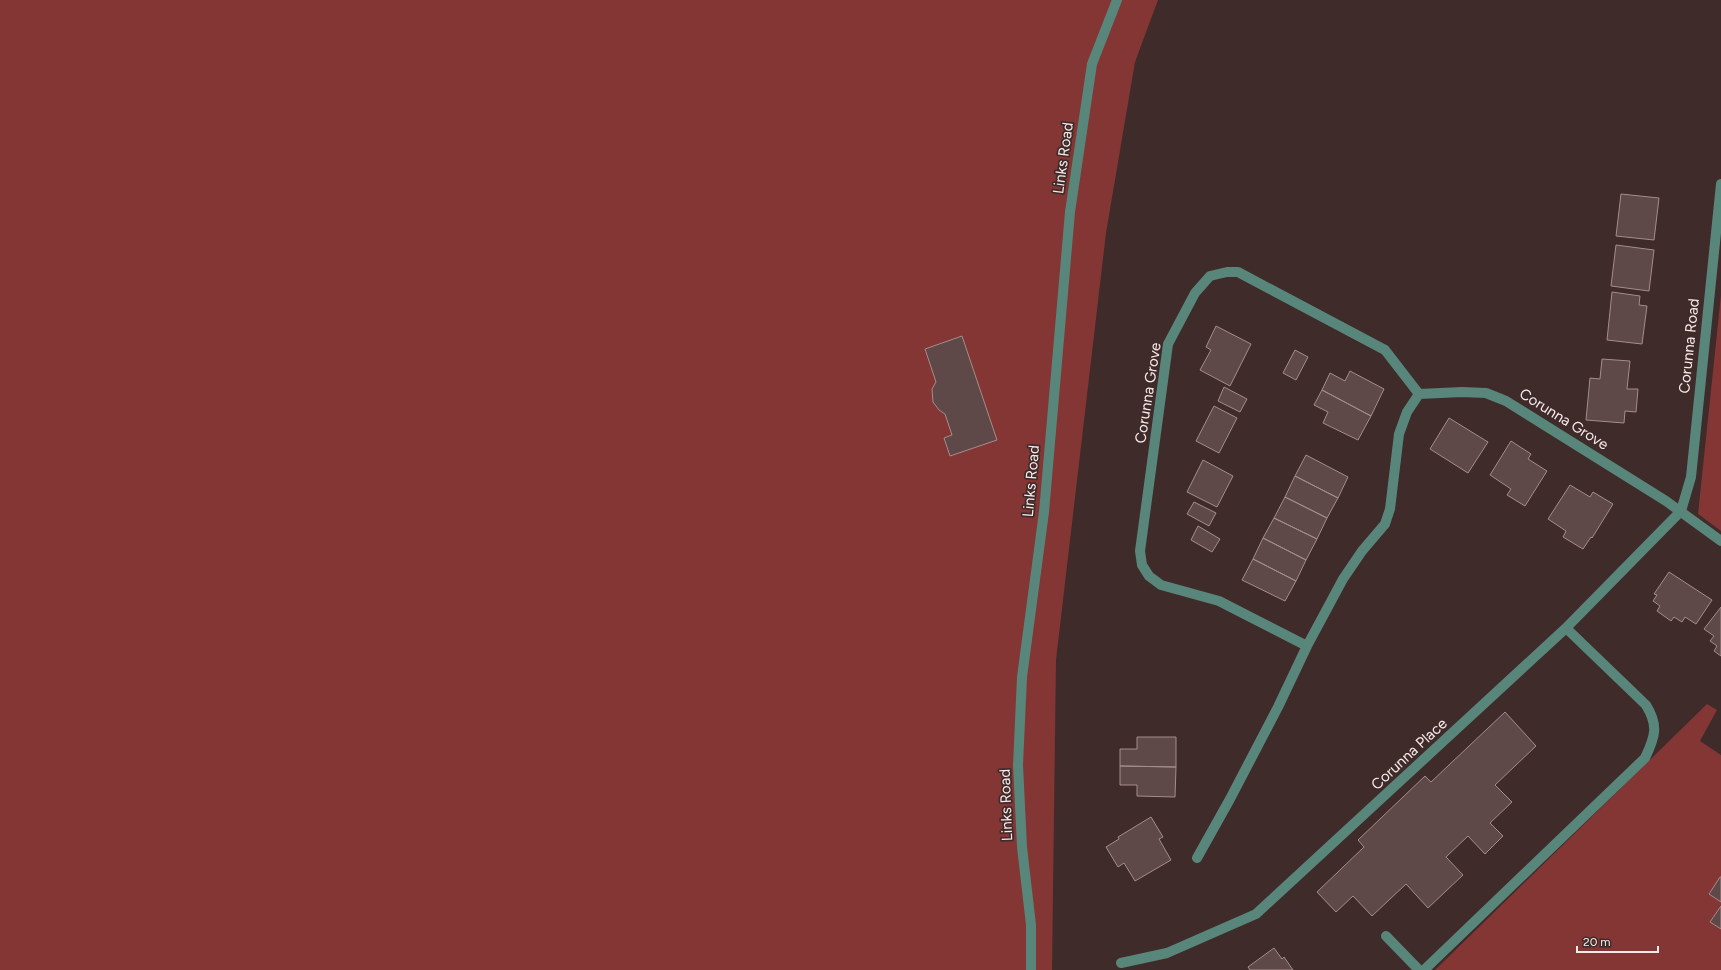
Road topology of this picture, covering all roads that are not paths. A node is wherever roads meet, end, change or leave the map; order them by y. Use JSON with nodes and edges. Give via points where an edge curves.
{"nodes":[{"id":1,"x":1118,"y":0,"type":"edge"},
{"id":2,"x":1721,"y":184,"type":"edge"},
{"id":3,"x":1419,"y":394,"type":"junction"},
{"id":4,"x":1681,"y":511,"type":"junction"},
{"id":5,"x":1721,"y":541,"type":"edge"},
{"id":6,"x":1566,"y":628,"type":"junction"},
{"id":7,"x":1307,"y":646,"type":"junction"},
{"id":8,"x":1197,"y":858,"type":"dead end"},
{"id":9,"x":1386,"y":936,"type":"dead end"},
{"id":10,"x":1121,"y":963,"type":"dead end"},
{"id":11,"x":1031,"y":970,"type":"edge"},
{"id":12,"x":1418,"y":970,"type":"edge"},
{"id":13,"x":1424,"y":970,"type":"edge"}],
"edges":[{"from":1,"to":11,"type":"street","name":"Links Road","via":[[1092,64],[1071,204],[1044,512],[1022,677],[1018,765],[1022,847],[1031,925]]},
{"from":2,"to":4,"type":"street","name":"Corunna Road","via":[[1691,477]]},
{"from":3,"to":4,"type":"street","name":"Corunna Grove","via":[[1486,393],[1506,400]]},
{"from":3,"to":7,"type":"street","via":[[1407,412],[1399,434],[1390,509],[1385,524],[1343,579]]},
{"from":3,"to":7,"type":"street","name":"Corunna Grove","via":[[1385,350],[1238,272],[1210,276],[1195,293],[1168,344],[1140,551],[1142,565],[1149,576],[1161,585],[1219,601]]},
{"from":4,"to":5,"type":"street","name":"Corunna Grove"},
{"from":4,"to":6,"type":"street","name":"Corunna Place"},
{"from":6,"to":10,"type":"street","name":"Corunna Place","via":[[1256,914],[1167,953]]},
{"from":6,"to":13,"type":"street","via":[[1646,705],[1655,724],[1650,747],[1645,758],[1631,772]]},
{"from":7,"to":8,"type":"street","via":[[1278,707]]},
{"from":9,"to":12,"type":"street"}]}
